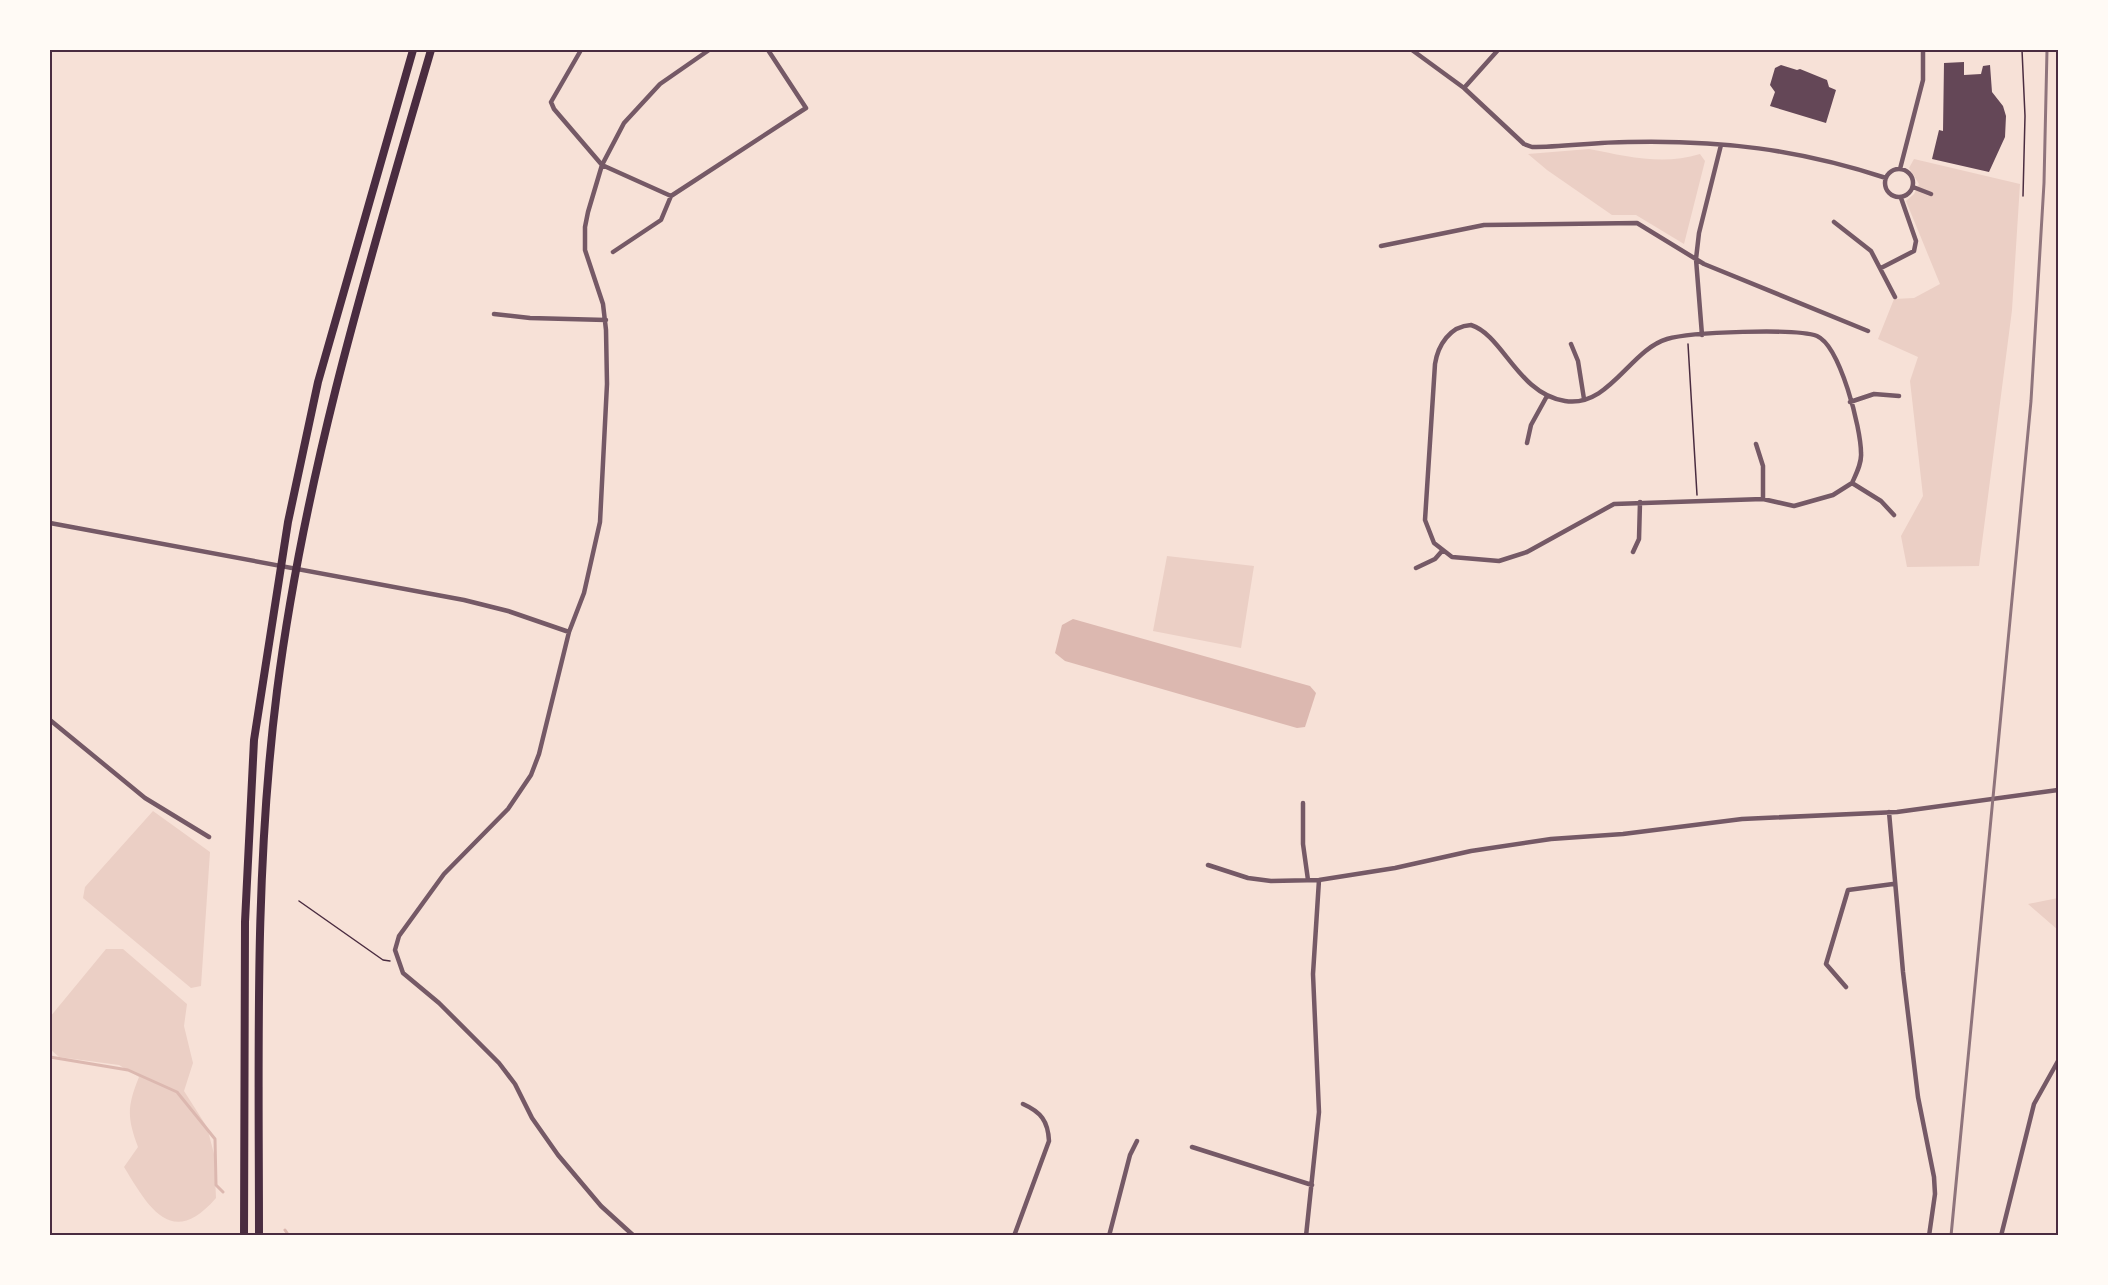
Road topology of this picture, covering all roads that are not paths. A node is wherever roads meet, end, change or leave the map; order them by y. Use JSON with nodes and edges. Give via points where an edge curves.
{"nodes":[{"id":1,"x":412,"y":50,"type":"edge"},
{"id":2,"x":431,"y":50,"type":"edge"},
{"id":3,"x":581,"y":50,"type":"edge"},
{"id":4,"x":709,"y":50,"type":"edge"},
{"id":5,"x":768,"y":50,"type":"edge"},
{"id":6,"x":1412,"y":50,"type":"edge"},
{"id":7,"x":1498,"y":50,"type":"edge"},
{"id":8,"x":1923,"y":50,"type":"edge"},
{"id":9,"x":1464,"y":88,"type":"junction"},
{"id":10,"x":1721,"y":145,"type":"junction"},
{"id":11,"x":603,"y":165,"type":"junction"},
{"id":12,"x":1900,"y":169,"type":"junction"},
{"id":13,"x":1886,"y":178,"type":"junction"},
{"id":14,"x":1913,"y":187,"type":"junction"},
{"id":15,"x":1931,"y":194,"type":"dead end"},
{"id":16,"x":671,"y":196,"type":"junction"},
{"id":17,"x":1901,"y":198,"type":"junction"},
{"id":18,"x":1834,"y":222,"type":"dead end"},
{"id":19,"x":1381,"y":246,"type":"dead end"},
{"id":20,"x":613,"y":252,"type":"dead end"},
{"id":21,"x":1696,"y":259,"type":"junction"},
{"id":22,"x":1881,"y":268,"type":"junction"},
{"id":23,"x":1895,"y":297,"type":"dead end"},
{"id":24,"x":494,"y":314,"type":"dead end"},
{"id":25,"x":606,"y":320,"type":"junction"},
{"id":26,"x":1868,"y":331,"type":"dead end"},
{"id":27,"x":1702,"y":335,"type":"junction"},
{"id":28,"x":1571,"y":344,"type":"dead end"},
{"id":29,"x":1547,"y":396,"type":"junction"},
{"id":30,"x":1899,"y":396,"type":"dead end"},
{"id":31,"x":1584,"y":399,"type":"junction"},
{"id":32,"x":1850,"y":402,"type":"junction"},
{"id":33,"x":1527,"y":443,"type":"dead end"},
{"id":34,"x":1756,"y":444,"type":"dead end"},
{"id":35,"x":1852,"y":483,"type":"junction"},
{"id":36,"x":1763,"y":499,"type":"junction"},
{"id":37,"x":1640,"y":502,"type":"junction"},
{"id":38,"x":1894,"y":515,"type":"dead end"},
{"id":39,"x":50,"y":523,"type":"edge"},
{"id":40,"x":1442,"y":551,"type":"junction"},
{"id":41,"x":1633,"y":552,"type":"dead end"},
{"id":42,"x":1416,"y":568,"type":"dead end"},
{"id":43,"x":569,"y":632,"type":"junction"},
{"id":44,"x":50,"y":720,"type":"edge"},
{"id":45,"x":2058,"y":790,"type":"edge"},
{"id":46,"x":1303,"y":803,"type":"dead end"},
{"id":47,"x":1889,"y":812,"type":"junction"},
{"id":48,"x":209,"y":837,"type":"dead end"},
{"id":49,"x":1208,"y":865,"type":"dead end"},
{"id":50,"x":1308,"y":880,"type":"junction"},
{"id":51,"x":1319,"y":880,"type":"junction"},
{"id":52,"x":1893,"y":884,"type":"junction"},
{"id":53,"x":1846,"y":987,"type":"dead end"},
{"id":54,"x":2058,"y":1061,"type":"edge"},
{"id":55,"x":1023,"y":1104,"type":"dead end"},
{"id":56,"x":1137,"y":1141,"type":"dead end"},
{"id":57,"x":1192,"y":1148,"type":"dead end"},
{"id":58,"x":1312,"y":1185,"type":"junction"},
{"id":59,"x":244,"y":1236,"type":"edge"},
{"id":60,"x":259,"y":1236,"type":"edge"},
{"id":61,"x":634,"y":1236,"type":"edge"},
{"id":62,"x":1014,"y":1236,"type":"edge"},
{"id":63,"x":1109,"y":1236,"type":"edge"},
{"id":64,"x":1306,"y":1236,"type":"edge"},
{"id":65,"x":1929,"y":1236,"type":"edge"},
{"id":66,"x":2001,"y":1236,"type":"edge"}],
"edges":[{"from":1,"to":59,"type":"highway","via":[[318,382],[286,533],[254,740],[245,922]]},
{"from":2,"to":60,"type":"highway","via":[[337,376],[302,539],[277,688],[265,805],[258,941]]},
{"from":3,"to":11,"type":"street","via":[[551,102]]},
{"from":4,"to":11,"type":"street","via":[[660,84],[638,105],[624,123]]},
{"from":5,"to":16,"type":"street","via":[[806,108]]},
{"from":6,"to":9,"type":"street"},
{"from":7,"to":9,"type":"street"},
{"from":8,"to":12,"type":"street","via":[[1923,80]]},
{"from":9,"to":10,"type":"street","via":[[1532,147],[1625,142]]},
{"from":10,"to":13,"type":"street","via":[[1780,150]]},
{"from":10,"to":21,"type":"street"},
{"from":11,"to":16,"type":"street"},
{"from":11,"to":25,"type":"street","via":[[584,239]]},
{"from":12,"to":13,"type":"street"},
{"from":12,"to":14,"type":"street","via":[[1912,177]]},
{"from":13,"to":17,"type":"street","via":[[1886,190]]},
{"from":14,"to":15,"type":"street"},
{"from":14,"to":17,"type":"street"},
{"from":16,"to":20,"type":"street","via":[[661,220]]},
{"from":17,"to":22,"type":"street","via":[[1916,241],[1914,251]]},
{"from":18,"to":22,"type":"street","via":[[1868,248]]},
{"from":19,"to":21,"type":"street","via":[[1484,225],[1636,223]]},
{"from":21,"to":26,"type":"street"},
{"from":21,"to":27,"type":"street"},
{"from":22,"to":23,"type":"street"},
{"from":24,"to":25,"type":"street"},
{"from":25,"to":43,"type":"street","via":[[608,384],[600,522],[584,593]]},
{"from":27,"to":31,"type":"street","via":[[1664,340],[1609,385]]},
{"from":27,"to":32,"type":"street","via":[[1794,332],[1818,336],[1833,350]]},
{"from":28,"to":31,"type":"street"},
{"from":29,"to":31,"type":"street","via":[[1566,402]]},
{"from":29,"to":33,"type":"street","via":[[1531,425]]},
{"from":29,"to":40,"type":"street","via":[[1477,327],[1460,327],[1442,343],[1435,364],[1425,520],[1431,538]]},
{"from":30,"to":32,"type":"street","via":[[1874,394]]},
{"from":32,"to":35,"type":"street","via":[[1861,450]]},
{"from":34,"to":36,"type":"street","via":[[1762,466]]},
{"from":35,"to":36,"type":"street","via":[[1833,495],[1806,504],[1785,506]]},
{"from":35,"to":38,"type":"street","via":[[1881,501]]},
{"from":36,"to":37,"type":"street"},
{"from":37,"to":40,"type":"street","via":[[1603,508],[1511,559],[1461,560]]},
{"from":37,"to":41,"type":"street","via":[[1639,539]]},
{"from":39,"to":43,"type":"street","via":[[508,610]]},
{"from":40,"to":42,"type":"street"},
{"from":43,"to":61,"type":"street","via":[[531,775],[508,809],[444,874],[399,936],[395,950],[403,973],[499,1063],[532,1118],[571,1171]]},
{"from":44,"to":48,"type":"street","via":[[145,798]]},
{"from":45,"to":47,"type":"street"},
{"from":46,"to":50,"type":"street"},
{"from":47,"to":51,"type":"street","via":[[1742,819],[1551,839]]},
{"from":47,"to":52,"type":"street"},
{"from":49,"to":50,"type":"street","via":[[1248,878]]},
{"from":50,"to":51,"type":"street"},
{"from":51,"to":58,"type":"street","via":[[1313,975],[1319,1112]]},
{"from":52,"to":53,"type":"street","via":[[1848,890],[1826,964]]},
{"from":52,"to":65,"type":"street","via":[[1918,1097],[1934,1177]]},
{"from":54,"to":66,"type":"street","via":[[2034,1104]]},
{"from":55,"to":62,"type":"street","via":[[1038,1111],[1048,1126],[1049,1141]]},
{"from":56,"to":63,"type":"street"},
{"from":57,"to":58,"type":"street"},
{"from":58,"to":64,"type":"street"}]}
